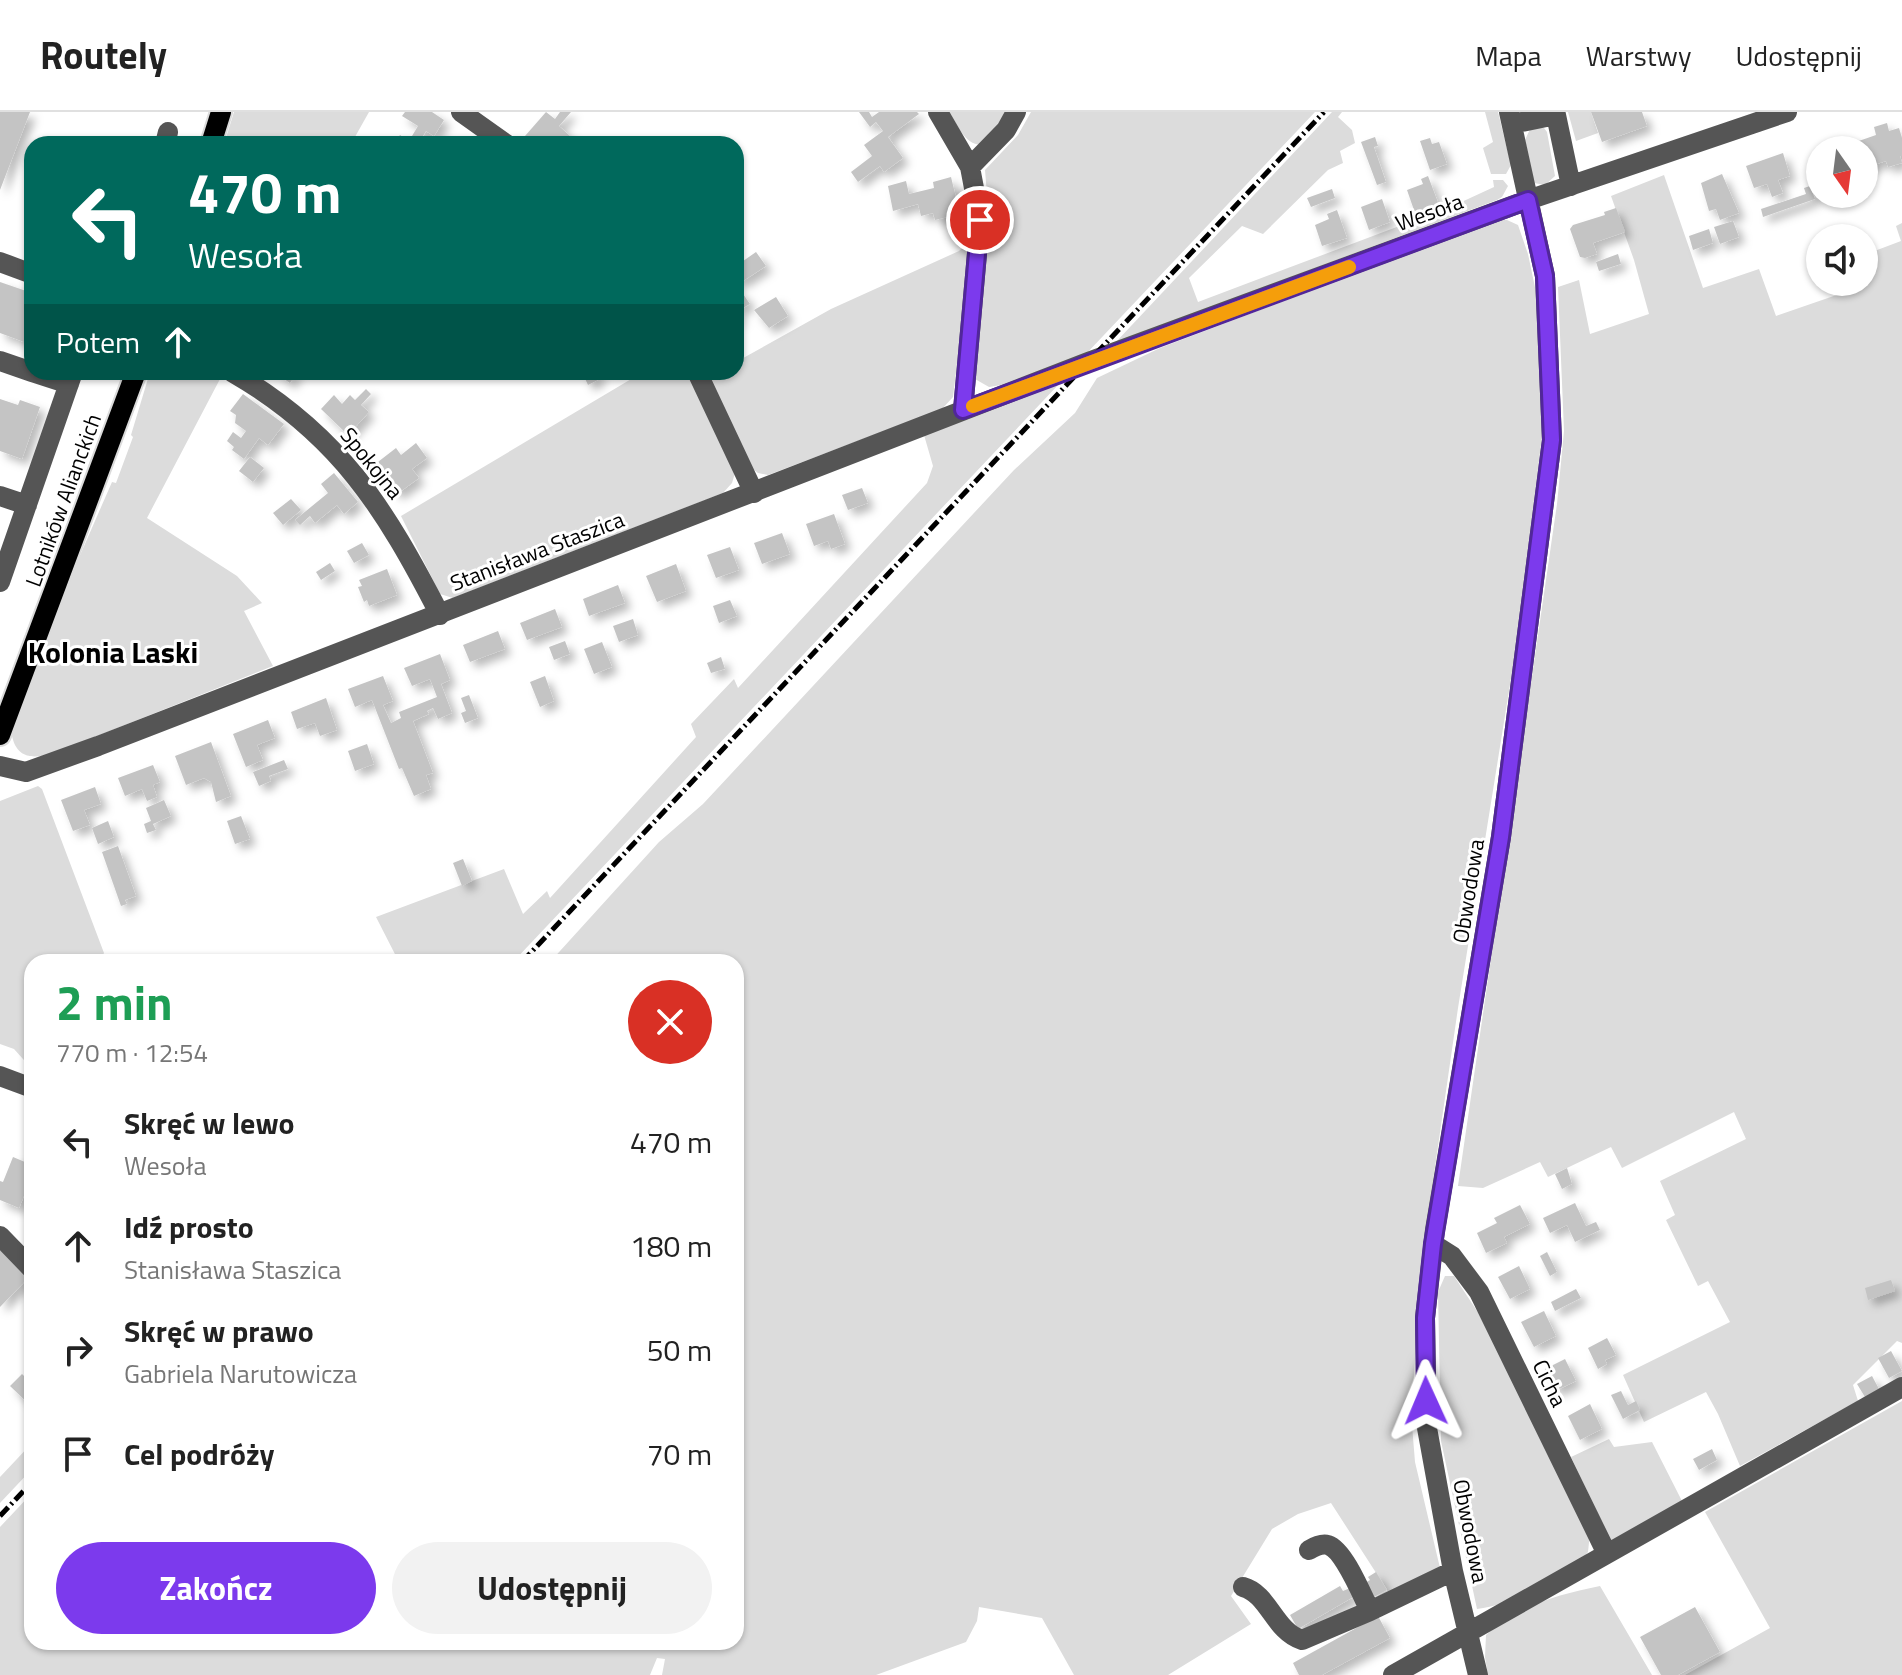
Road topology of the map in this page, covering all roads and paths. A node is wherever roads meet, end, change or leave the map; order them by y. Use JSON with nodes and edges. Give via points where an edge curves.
{"nodes":[{"id":1,"x":221,"y":112,"type":"edge"},
{"id":2,"x":461,"y":112,"type":"edge"},
{"id":3,"x":938,"y":112,"type":"edge"},
{"id":4,"x":1016,"y":112,"type":"edge"},
{"id":5,"x":1787,"y":112,"type":"edge"},
{"id":6,"x":1511,"y":118,"type":"edge"},
{"id":7,"x":214,"y":136,"type":"edge"},
{"id":8,"x":495,"y":136,"type":"edge"},
{"id":9,"x":970,"y":167,"type":"junction"},
{"id":10,"x":1571,"y":186,"type":"junction"},
{"id":11,"x":1528,"y":200,"type":"junction"},
{"id":12,"x":0,"y":262,"type":"edge"},
{"id":13,"x":24,"y":271,"type":"edge"},
{"id":14,"x":0,"y":361,"type":"edge"},
{"id":15,"x":1088,"y":362,"type":"joint"},
{"id":16,"x":24,"y":369,"type":"edge"},
{"id":17,"x":70,"y":380,"type":"edge"},
{"id":18,"x":133,"y":380,"type":"edge"},
{"id":19,"x":245,"y":380,"type":"edge"},
{"id":20,"x":701,"y":380,"type":"edge"},
{"id":21,"x":963,"y":410,"type":"junction"},
{"id":22,"x":754,"y":493,"type":"junction"},
{"id":23,"x":0,"y":496,"type":"edge"},
{"id":24,"x":27,"y":505,"type":"junction"},
{"id":25,"x":0,"y":582,"type":"edge"},
{"id":26,"x":440,"y":615,"type":"junction"},
{"id":27,"x":0,"y":735,"type":"edge"},
{"id":28,"x":0,"y":766,"type":"edge"},
{"id":29,"x":0,"y":1076,"type":"edge"},
{"id":30,"x":24,"y":1085,"type":"edge"},
{"id":31,"x":0,"y":1236,"type":"edge"},
{"id":32,"x":1433,"y":1244,"type":"junction"},
{"id":33,"x":24,"y":1261,"type":"edge"},
{"id":34,"x":1902,"y":1387,"type":"edge"},
{"id":35,"x":1309,"y":1550,"type":"dead end"},
{"id":36,"x":1607,"y":1554,"type":"junction"},
{"id":37,"x":1453,"y":1571,"type":"junction"},
{"id":38,"x":1243,"y":1587,"type":"dead end"},
{"id":39,"x":1370,"y":1611,"type":"junction"},
{"id":40,"x":1469,"y":1634,"type":"junction"},
{"id":41,"x":1393,"y":1675,"type":"edge"},
{"id":42,"x":1478,"y":1675,"type":"edge"}],
"edges":[{"from":1,"to":7,"type":"main road"},
{"from":2,"to":8,"type":"street"},
{"from":3,"to":9,"type":"street"},
{"from":4,"to":9,"type":"street"},
{"from":5,"to":10,"type":"street","name":"Wesoła"},
{"from":6,"to":10,"type":"street","via":[[1556,115]]},
{"from":6,"to":11,"type":"street","name":"Obwodowa"},
{"from":9,"to":21,"type":"street","via":[[980,220]]},
{"from":10,"to":11,"type":"street","name":"Wesoła"},
{"from":11,"to":15,"type":"street","name":"Wesoła"},
{"from":11,"to":32,"type":"street","name":"Obwodowa","via":[[1545,276],[1552,440],[1501,837]]},
{"from":12,"to":13,"type":"street"},
{"from":14,"to":16,"type":"street"},
{"from":15,"to":21,"type":"street","name":"Stanisława Staszica"},
{"from":17,"to":24,"type":"street"},
{"from":18,"to":27,"type":"main road","name":"Lotników Alianckich"},
{"from":19,"to":26,"type":"street","name":"Spokojna","via":[[318,434],[346,463],[392,525]]},
{"from":20,"to":22,"type":"street"},
{"from":21,"to":22,"type":"street","name":"Stanisława Staszica"},
{"from":22,"to":26,"type":"street","name":"Stanisława Staszica"},
{"from":23,"to":24,"type":"street"},
{"from":24,"to":25,"type":"street"},
{"from":26,"to":28,"type":"street","name":"Stanisława Staszica","via":[[26,772]]},
{"from":29,"to":30,"type":"street"},
{"from":31,"to":33,"type":"street"},
{"from":32,"to":36,"type":"street","name":"Cicha","via":[[1452,1256],[1479,1292]]},
{"from":32,"to":37,"type":"street","name":"Obwodowa","via":[[1425,1318],[1427,1428]]},
{"from":34,"to":36,"type":"street"},
{"from":35,"to":39,"type":"street","via":[[1317,1545],[1336,1550]]},
{"from":36,"to":40,"type":"street"},
{"from":37,"to":39,"type":"street"},
{"from":37,"to":40,"type":"street","name":"Obwodowa"},
{"from":38,"to":39,"type":"street","via":[[1283,1629],[1302,1640]]},
{"from":40,"to":41,"type":"street"},
{"from":40,"to":42,"type":"street","name":"Obwodowa"}]}
